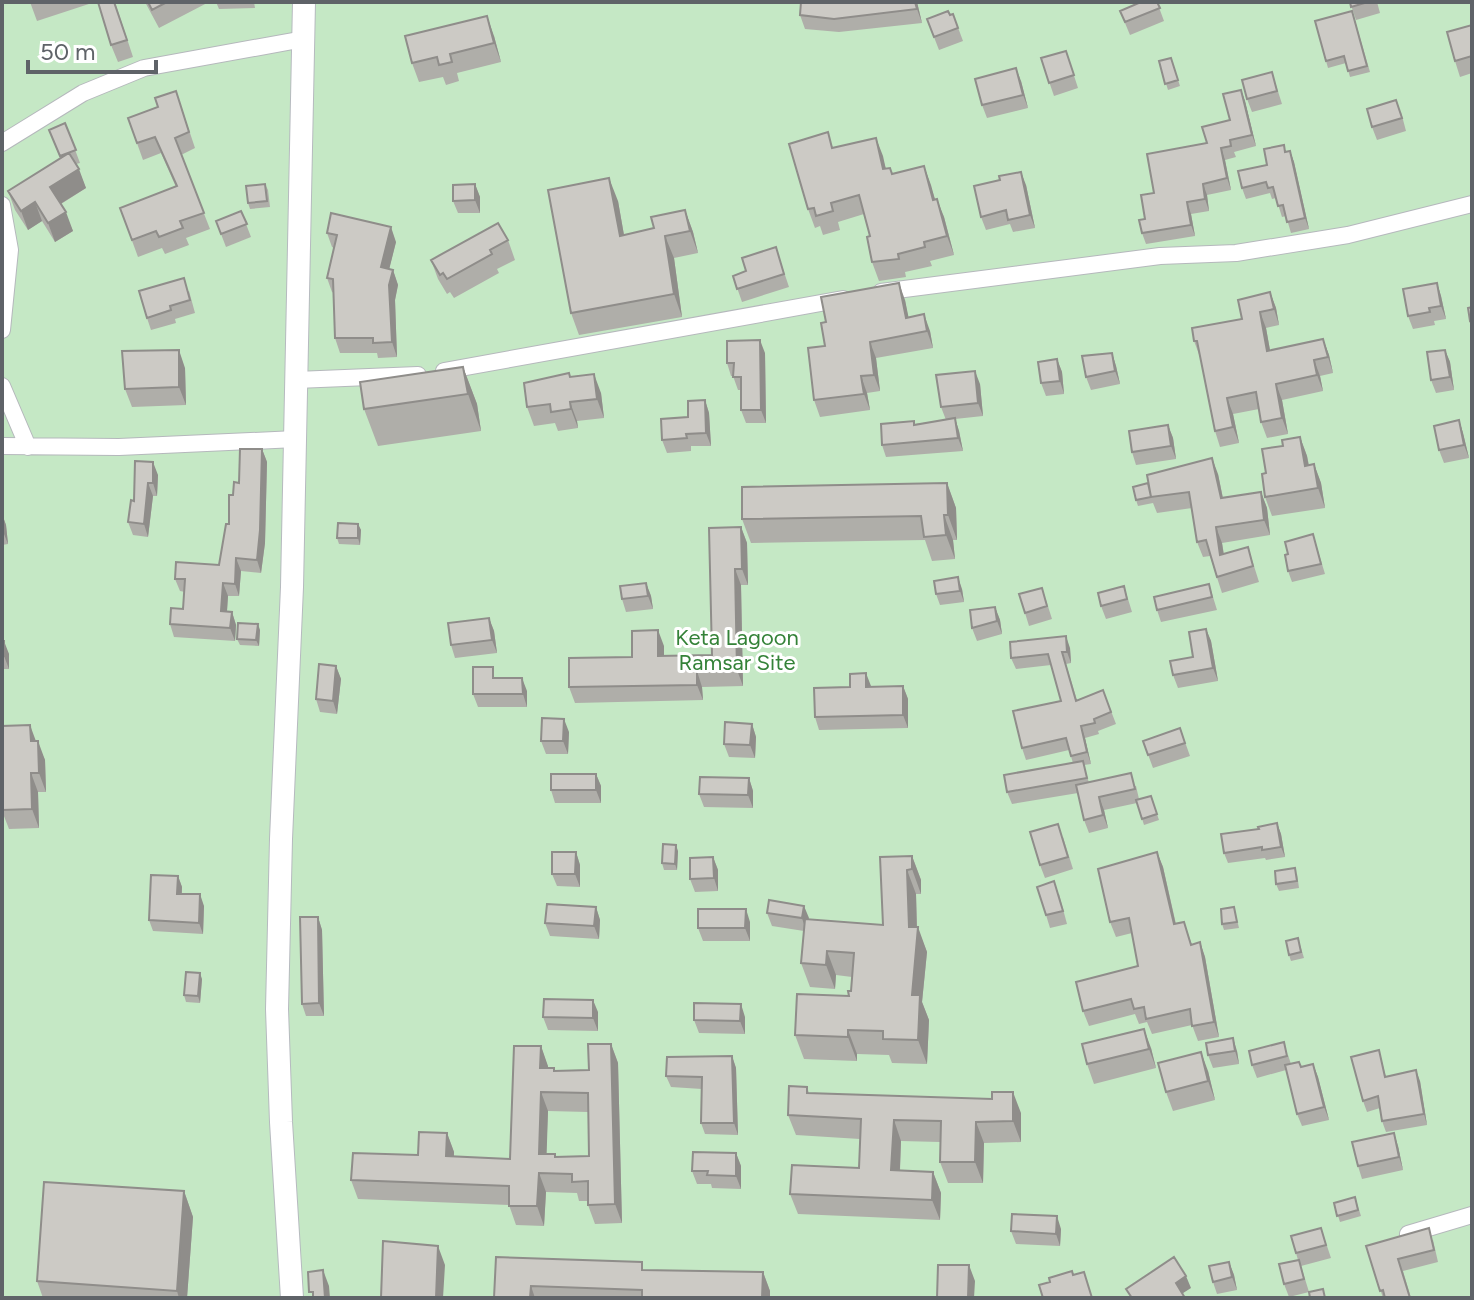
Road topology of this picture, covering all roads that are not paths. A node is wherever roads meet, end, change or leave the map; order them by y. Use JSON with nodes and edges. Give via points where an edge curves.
{"nodes":[{"id":1,"x":304,"y":2,"type":"edge"},
{"id":2,"x":304,"y":39,"type":"junction"},
{"id":3,"x":2,"y":143,"type":"edge"},
{"id":4,"x":1472,"y":204,"type":"edge"},
{"id":5,"x":2,"y":205,"type":"edge"},
{"id":6,"x":2,"y":330,"type":"edge"},
{"id":7,"x":296,"y":380,"type":"junction"},
{"id":8,"x":2,"y":386,"type":"edge"},
{"id":9,"x":296,"y":439,"type":"junction"},
{"id":10,"x":2,"y":446,"type":"edge"},
{"id":11,"x":28,"y":447,"type":"junction"},
{"id":12,"x":1472,"y":1215,"type":"edge"},
{"id":13,"x":1408,"y":1234,"type":"edge"},
{"id":14,"x":292,"y":1298,"type":"edge"}],
"edges":[{"from":1,"to":2,"type":"main road"},
{"from":2,"to":3,"type":"street","via":[[144,68],[83,93]]},
{"from":2,"to":7,"type":"main road"},
{"from":4,"to":7,"type":"street","via":[[1334,237],[1236,253],[1160,256],[878,292],[423,375]]},
{"from":5,"to":6,"type":"street","via":[[10,250]]},
{"from":7,"to":9,"type":"main road"},
{"from":8,"to":11,"type":"street"},
{"from":9,"to":11,"type":"street"},
{"from":9,"to":14,"type":"main road","via":[[277,1009]]},
{"from":10,"to":11,"type":"street"},
{"from":12,"to":13,"type":"street"}]}
